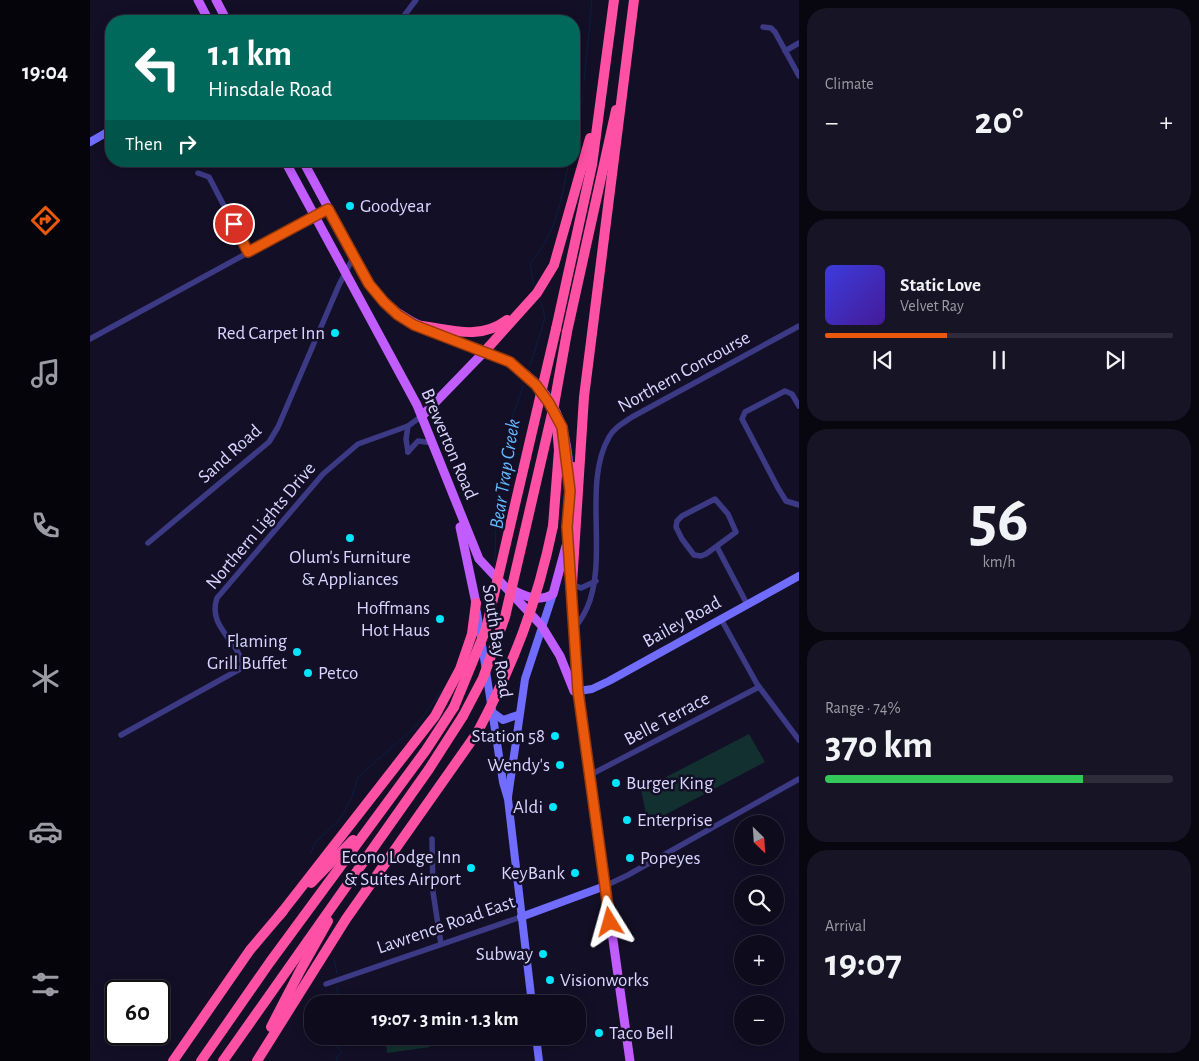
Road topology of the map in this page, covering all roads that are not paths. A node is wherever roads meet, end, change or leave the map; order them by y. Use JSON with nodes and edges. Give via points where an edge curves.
{"nodes":[{"id":1,"x":198,"y":0,"type":"edge"},
{"id":2,"x":216,"y":0,"type":"edge"},
{"id":3,"x":416,"y":0,"type":"edge"},
{"id":4,"x":614,"y":0,"type":"edge"},
{"id":5,"x":634,"y":0,"type":"edge"},
{"id":6,"x":206,"y":15,"type":"edge"},
{"id":7,"x":224,"y":15,"type":"edge"},
{"id":8,"x":405,"y":15,"type":"edge"},
{"id":9,"x":763,"y":27,"type":"dead end"},
{"id":10,"x":799,"y":44,"type":"edge"},
{"id":11,"x":785,"y":51,"type":"junction"},
{"id":12,"x":629,"y":53,"type":"junction"},
{"id":13,"x":799,"y":76,"type":"edge"},
{"id":14,"x":603,"y":83,"type":"junction"},
{"id":15,"x":105,"y":133,"type":"edge"},
{"id":16,"x":90,"y":142,"type":"edge"},
{"id":17,"x":288,"y":167,"type":"edge"},
{"id":18,"x":306,"y":167,"type":"edge"},
{"id":19,"x":198,"y":173,"type":"dead end"},
{"id":20,"x":328,"y":209,"type":"junction"},
{"id":21,"x":314,"y":216,"type":"junction"},
{"id":22,"x":248,"y":252,"type":"junction"},
{"id":23,"x":354,"y":256,"type":"junction"},
{"id":24,"x":345,"y":273,"type":"junction"},
{"id":25,"x":526,"y":305,"type":"junction"},
{"id":26,"x":414,"y":325,"type":"junction"},
{"id":27,"x":799,"y":326,"type":"edge"},
{"id":28,"x":90,"y":339,"type":"edge"},
{"id":29,"x":485,"y":351,"type":"junction"},
{"id":30,"x":584,"y":397,"type":"junction"},
{"id":31,"x":799,"y":406,"type":"edge"},
{"id":32,"x":556,"y":414,"type":"junction"},
{"id":33,"x":422,"y":416,"type":"junction"},
{"id":34,"x":408,"y":426,"type":"junction"},
{"id":35,"x":434,"y":443,"type":"junction"},
{"id":36,"x":452,"y":490,"type":"junction"},
{"id":37,"x":570,"y":491,"type":"junction"},
{"id":38,"x":799,"y":504,"type":"edge"},
{"id":39,"x":567,"y":527,"type":"junction"},
{"id":40,"x":148,"y":544,"type":"dead end"},
{"id":41,"x":717,"y":547,"type":"junction"},
{"id":42,"x":799,"y":576,"type":"edge"},
{"id":43,"x":596,"y":581,"type":"junction"},
{"id":44,"x":572,"y":584,"type":"junction"},
{"id":45,"x":504,"y":586,"type":"junction"},
{"id":46,"x":552,"y":594,"type":"junction"},
{"id":47,"x":476,"y":603,"type":"junction"},
{"id":48,"x":748,"y":604,"type":"junction"},
{"id":49,"x":721,"y":619,"type":"junction"},
{"id":50,"x":541,"y":625,"type":"junction"},
{"id":51,"x":574,"y":627,"type":"junction"},
{"id":52,"x":576,"y":687,"type":"junction"},
{"id":53,"x":759,"y":687,"type":"junction"},
{"id":54,"x":492,"y":712,"type":"junction"},
{"id":55,"x":518,"y":715,"type":"junction"},
{"id":56,"x":121,"y":735,"type":"dead end"},
{"id":57,"x":799,"y":740,"type":"edge"},
{"id":58,"x":590,"y":775,"type":"junction"},
{"id":59,"x":799,"y":779,"type":"edge"},
{"id":60,"x":508,"y":799,"type":"junction"},
{"id":61,"x":377,"y":817,"type":"junction"},
{"id":62,"x":432,"y":839,"type":"dead end"},
{"id":63,"x":361,"y":865,"type":"junction"},
{"id":64,"x":605,"y":886,"type":"junction"},
{"id":65,"x":279,"y":916,"type":"junction"},
{"id":66,"x":521,"y":916,"type":"junction"},
{"id":67,"x":441,"y":944,"type":"junction"},
{"id":68,"x":326,"y":984,"type":"dead end"},
{"id":69,"x":531,"y":995,"type":"edge"},
{"id":70,"x":200,"y":1022,"type":"junction"},
{"id":71,"x":537,"y":1045,"type":"edge"},
{"id":72,"x":166,"y":1061,"type":"edge"},
{"id":73,"x":173,"y":1061,"type":"edge"},
{"id":74,"x":200,"y":1061,"type":"edge"},
{"id":75,"x":223,"y":1061,"type":"edge"},
{"id":76,"x":252,"y":1061,"type":"edge"},
{"id":77,"x":256,"y":1061,"type":"edge"},
{"id":78,"x":540,"y":1061,"type":"edge"},
{"id":79,"x":630,"y":1061,"type":"edge"}],
"edges":[{"from":1,"to":6,"type":"main road"},
{"from":2,"to":7,"type":"main road"},
{"from":3,"to":8,"type":"street"},
{"from":4,"to":14,"type":"highway"},
{"from":5,"to":12,"type":"highway"},
{"from":9,"to":11,"type":"street","via":[[771,28]]},
{"from":10,"to":11,"type":"street"},
{"from":11,"to":13,"type":"street"},
{"from":12,"to":30,"type":"highway"},
{"from":12,"to":63,"type":"highway","bridge":true,"via":[[505,617],[483,678],[463,716]]},
{"from":14,"to":25,"type":"highway","via":[[557,258],[547,278]]},
{"from":14,"to":61,"type":"highway","bridge":true,"via":[[592,165],[486,629],[454,707]]},
{"from":15,"to":16,"type":"main road"},
{"from":17,"to":21,"type":"main road","name":"Brewerton Road"},
{"from":18,"to":20,"type":"main road","name":"Brewerton Road"},
{"from":19,"to":22,"type":"street","via":[[209,178]]},
{"from":20,"to":21,"type":"street"},
{"from":20,"to":23,"type":"main road","name":"Brewerton Road"},
{"from":21,"to":22,"type":"street"},
{"from":21,"to":24,"type":"main road","name":"Brewerton Road"},
{"from":22,"to":28,"type":"street"},
{"from":23,"to":24,"type":"street","name":"Sand Road"},
{"from":23,"to":26,"type":"main road","name":"Brewerton Road","via":[[369,284],[384,302]]},
{"from":24,"to":33,"type":"main road","name":"Brewerton Road"},
{"from":24,"to":40,"type":"street","name":"Sand Road","via":[[269,442]]},
{"from":25,"to":26,"type":"highway","via":[[500,325],[487,330],[463,333]]},
{"from":25,"to":29,"type":"highway"},
{"from":26,"to":29,"type":"main road","name":"Brewerton Road"},
{"from":27,"to":43,"type":"street","name":"Northern Concourse","via":[[632,417],[610,436],[599,470]]},
{"from":29,"to":32,"type":"main road","name":"Brewerton Road","via":[[510,362],[528,376]]},
{"from":29,"to":33,"type":"main road"},
{"from":30,"to":37,"type":"highway"},
{"from":30,"to":44,"type":"highway"},
{"from":31,"to":38,"type":"street","via":[[792,394],[785,391],[745,412],[742,419],[786,501]]},
{"from":32,"to":37,"type":"main road","name":"Brewerton Road","via":[[566,448]]},
{"from":32,"to":77,"type":"highway","bridge":true,"via":[[559,450],[553,526],[545,564],[506,679],[477,733],[341,927]]},
{"from":33,"to":34,"type":"street"},
{"from":33,"to":35,"type":"main road","name":"Brewerton Road"},
{"from":34,"to":35,"type":"street","via":[[408,452],[418,441]]},
{"from":34,"to":56,"type":"street","name":"Northern Lights Drive","via":[[358,444],[323,474],[217,598],[215,617],[241,657],[243,665],[240,670]]},
{"from":35,"to":36,"type":"main road","name":"Brewerton Road"},
{"from":36,"to":45,"type":"main road","name":"Brewerton Road","via":[[476,553]]},
{"from":36,"to":47,"type":"main road","name":"South Bay Road"},
{"from":37,"to":39,"type":"main road","name":"Brewerton Road"},
{"from":39,"to":44,"type":"main road","name":"Brewerton Road"},
{"from":39,"to":46,"type":"main road","name":"South Bay Road","via":[[565,551]]},
{"from":41,"to":41,"type":"street","via":[[701,556],[694,555],[676,527],[682,516],[715,499],[728,514],[736,532]]},
{"from":41,"to":48,"type":"street"},
{"from":42,"to":48,"type":"main road","name":"Bailey Road"},
{"from":43,"to":44,"type":"street","via":[[581,588]]},
{"from":43,"to":51,"type":"street","name":"Northern Concourse","via":[[585,612]]},
{"from":44,"to":51,"type":"main road","name":"Brewerton Road"},
{"from":45,"to":46,"type":"main road","via":[[538,599]]},
{"from":45,"to":50,"type":"main road","name":"Brewerton Road"},
{"from":46,"to":50,"type":"main road","name":"South Bay Road"},
{"from":47,"to":54,"type":"main road","name":"South Bay Road"},
{"from":47,"to":65,"type":"highway","via":[[472,634],[460,669],[435,716]]},
{"from":48,"to":49,"type":"main road","name":"Bailey Road"},
{"from":49,"to":52,"type":"main road","name":"Bailey Road","via":[[592,689]]},
{"from":49,"to":53,"type":"street"},
{"from":50,"to":52,"type":"main road","name":"Brewerton Road"},
{"from":50,"to":55,"type":"main road","name":"South Bay Road"},
{"from":51,"to":52,"type":"main road","name":"Brewerton Road"},
{"from":52,"to":58,"type":"main road","name":"Brewerton Road"},
{"from":53,"to":57,"type":"street"},
{"from":53,"to":58,"type":"street","name":"Belle Terrace"},
{"from":54,"to":55,"type":"main road","via":[[502,720]]},
{"from":54,"to":60,"type":"main road","name":"South Bay Road"},
{"from":55,"to":60,"type":"main road","name":"South Bay Road"},
{"from":58,"to":64,"type":"main road","name":"Brewerton Road"},
{"from":59,"to":64,"type":"street"},
{"from":60,"to":66,"type":"main road","name":"South Bay Road"},
{"from":61,"to":65,"type":"highway"},
{"from":61,"to":74,"type":"highway"},
{"from":62,"to":67,"type":"street","via":[[432,892]]},
{"from":63,"to":75,"type":"highway"},
{"from":63,"to":76,"type":"highway"},
{"from":64,"to":66,"type":"main road","name":"Lawrence Road East"},
{"from":64,"to":79,"type":"main road","name":"Brewerton Road"},
{"from":65,"to":70,"type":"highway","via":[[250,950]]},
{"from":66,"to":67,"type":"street","name":"Lawrence Road East"},
{"from":66,"to":69,"type":"main road","name":"South Bay Road"},
{"from":67,"to":68,"type":"street","name":"Lawrence Road East"},
{"from":70,"to":72,"type":"highway"},
{"from":70,"to":73,"type":"highway"},
{"from":71,"to":78,"type":"main road"}]}
